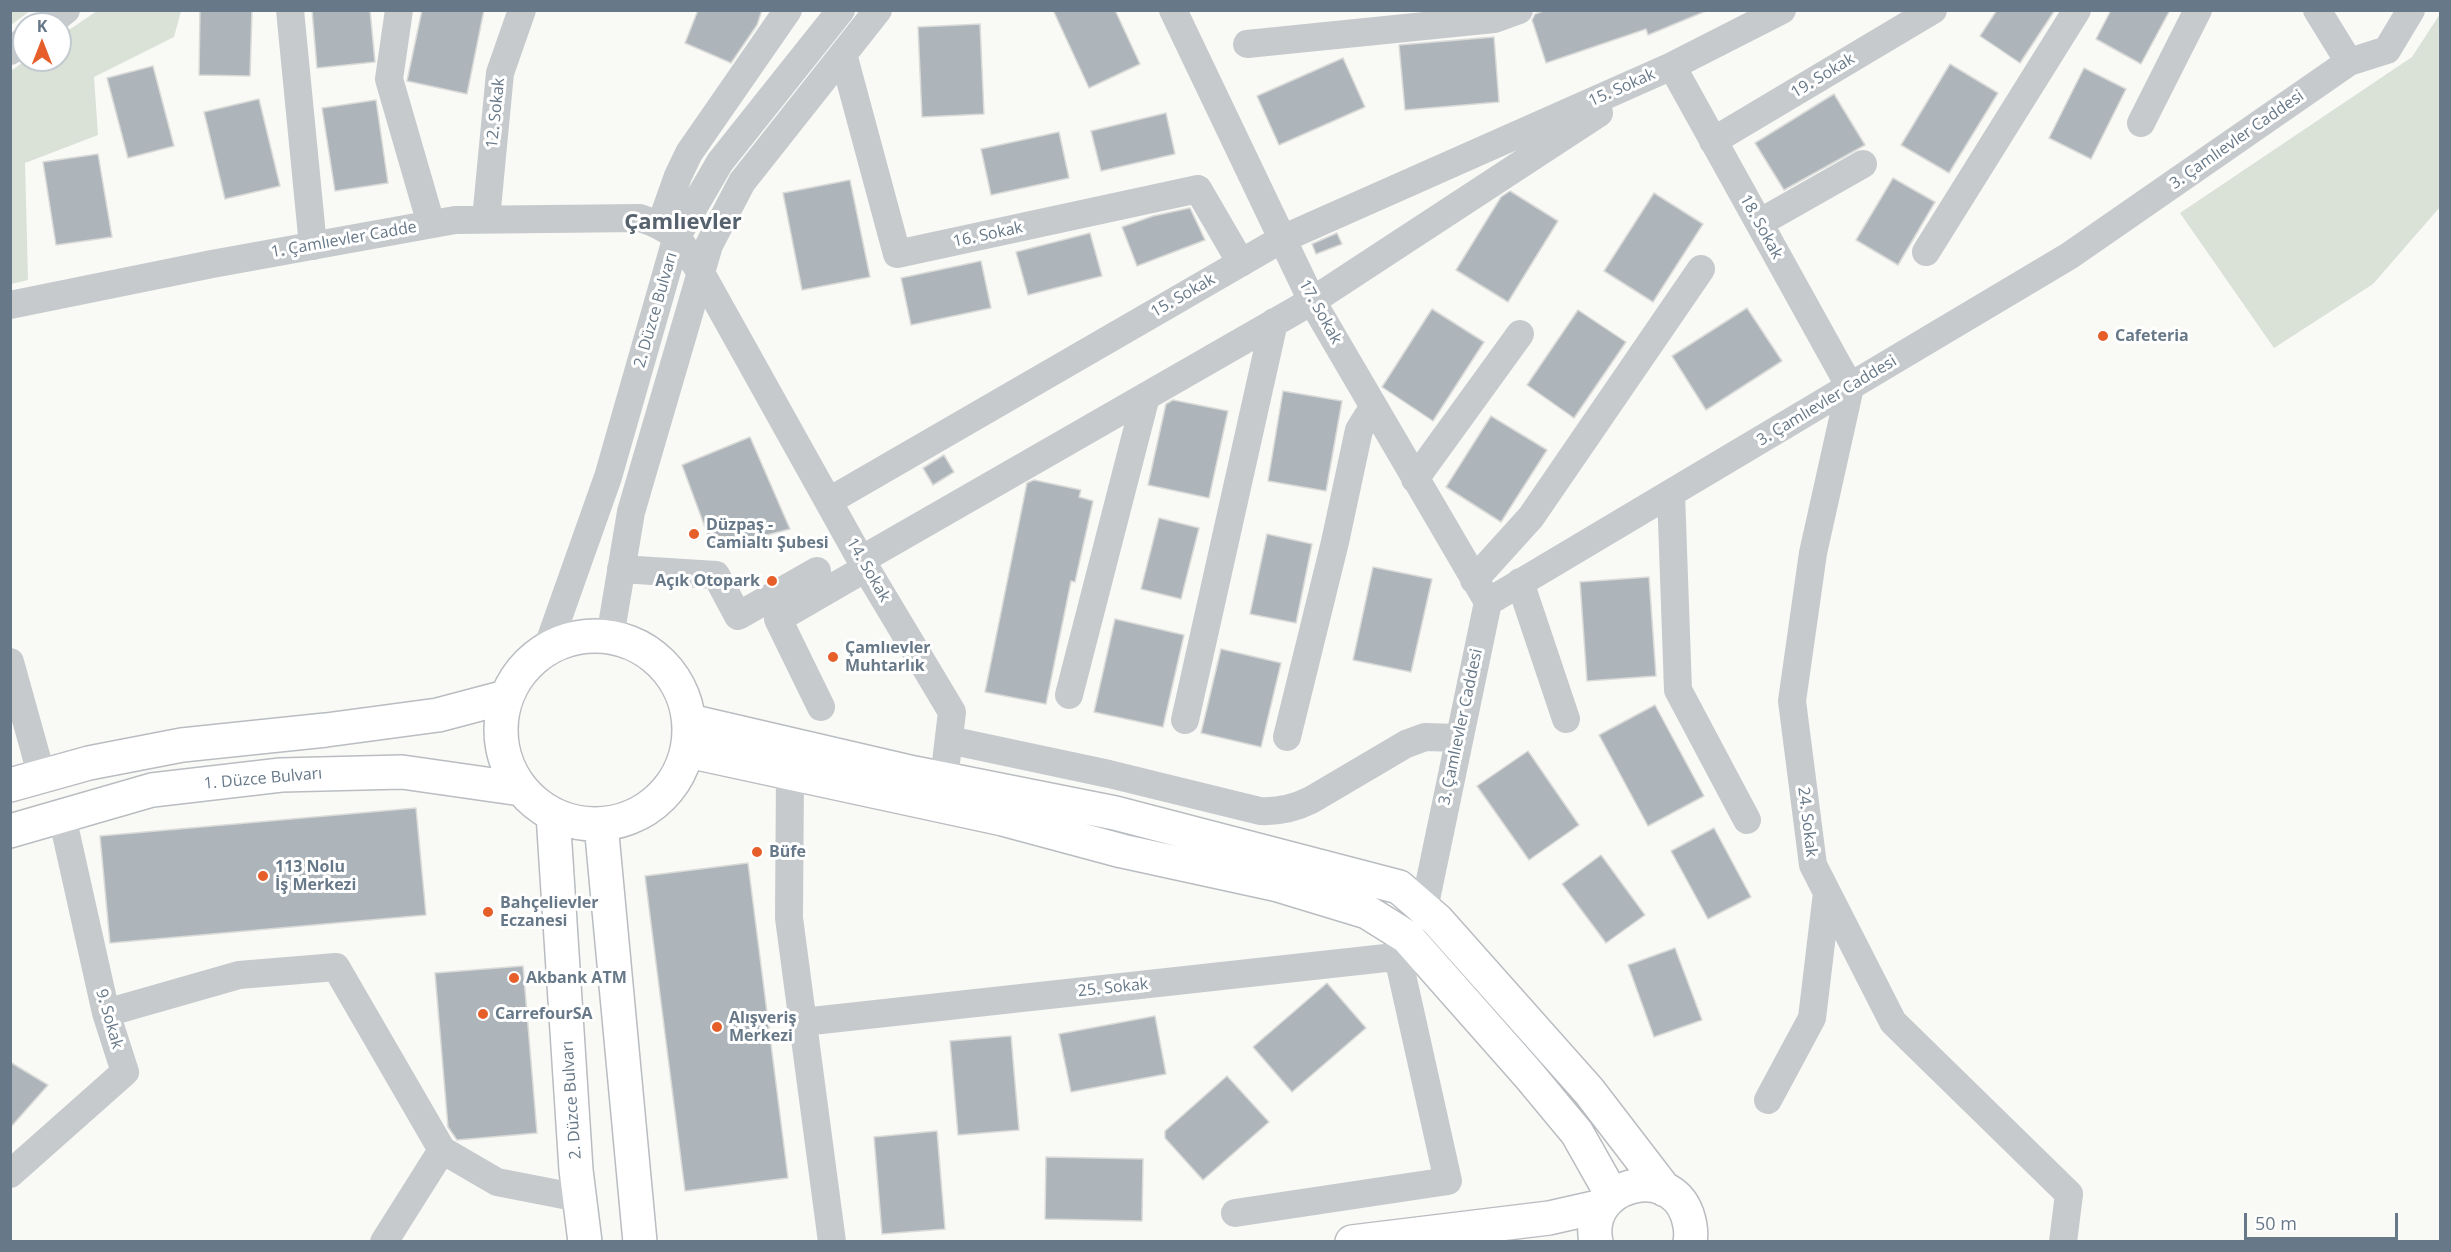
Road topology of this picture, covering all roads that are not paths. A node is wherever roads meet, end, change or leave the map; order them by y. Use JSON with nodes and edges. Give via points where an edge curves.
{"nodes":[{"id":1,"x":290,"y":10,"type":"edge"},
{"id":2,"x":399,"y":10,"type":"edge"},
{"id":3,"x":522,"y":10,"type":"edge"},
{"id":4,"x":788,"y":10,"type":"edge"},
{"id":5,"x":840,"y":10,"type":"edge"},
{"id":6,"x":878,"y":10,"type":"edge"},
{"id":7,"x":1173,"y":10,"type":"edge"},
{"id":8,"x":1519,"y":10,"type":"edge"},
{"id":9,"x":1782,"y":10,"type":"edge"},
{"id":10,"x":1933,"y":10,"type":"edge"},
{"id":11,"x":2077,"y":10,"type":"edge"},
{"id":12,"x":2198,"y":10,"type":"edge"},
{"id":13,"x":2317,"y":10,"type":"edge"},
{"id":14,"x":2410,"y":10,"type":"edge"},
{"id":15,"x":1753,"y":17,"type":"edge"},
{"id":16,"x":1247,"y":44,"type":"dead end"},
{"id":17,"x":843,"y":54,"type":"junction"},
{"id":18,"x":2349,"y":62,"type":"junction"},
{"id":19,"x":1672,"y":66,"type":"junction"},
{"id":20,"x":2141,"y":123,"type":"dead end"},
{"id":21,"x":1713,"y":141,"type":"junction"},
{"id":22,"x":1863,"y":164,"type":"dead end"},
{"id":23,"x":486,"y":219,"type":"junction"},
{"id":24,"x":431,"y":224,"type":"junction"},
{"id":25,"x":1759,"y":224,"type":"junction"},
{"id":26,"x":669,"y":230,"type":"junction"},
{"id":27,"x":1282,"y":239,"type":"junction"},
{"id":28,"x":313,"y":246,"type":"junction"},
{"id":29,"x":1926,"y":252,"type":"dead end"},
{"id":30,"x":1241,"y":263,"type":"junction"},
{"id":31,"x":1701,"y":269,"type":"dead end"},
{"id":32,"x":701,"y":273,"type":"junction"},
{"id":33,"x":1312,"y":301,"type":"junction"},
{"id":34,"x":10,"y":305,"type":"edge"},
{"id":35,"x":1274,"y":322,"type":"junction"},
{"id":36,"x":1520,"y":334,"type":"dead end"},
{"id":37,"x":1850,"y":387,"type":"junction"},
{"id":38,"x":1146,"y":396,"type":"junction"},
{"id":39,"x":1377,"y":412,"type":"junction"},
{"id":40,"x":1416,"y":478,"type":"junction"},
{"id":41,"x":1671,"y":493,"type":"junction"},
{"id":42,"x":829,"y":501,"type":"junction"},
{"id":43,"x":863,"y":564,"type":"junction"},
{"id":44,"x":621,"y":569,"type":"junction"},
{"id":45,"x":817,"y":572,"type":"dead end"},
{"id":46,"x":1520,"y":582,"type":"junction"},
{"id":47,"x":1481,"y":591,"type":"junction"},
{"id":48,"x":610,"y":637,"type":"junction"},
{"id":49,"x":547,"y":649,"type":"junction"},
{"id":50,"x":10,"y":662,"type":"edge"},
{"id":51,"x":1069,"y":694,"type":"dead end"},
{"id":52,"x":506,"y":697,"type":"junction"},
{"id":53,"x":820,"y":707,"type":"dead end"},
{"id":54,"x":1566,"y":719,"type":"dead end"},
{"id":55,"x":1185,"y":720,"type":"dead end"},
{"id":56,"x":689,"y":736,"type":"junction"},
{"id":57,"x":1287,"y":737,"type":"dead end"},
{"id":58,"x":1458,"y":738,"type":"junction"},
{"id":59,"x":949,"y":740,"type":"junction"},
{"id":60,"x":790,"y":773,"type":"junction"},
{"id":61,"x":42,"y":777,"type":"junction"},
{"id":62,"x":944,"y":779,"type":"junction"},
{"id":63,"x":10,"y":785,"type":"edge"},
{"id":64,"x":521,"y":789,"type":"junction"},
{"id":65,"x":553,"y":814,"type":"junction"},
{"id":66,"x":62,"y":816,"type":"junction"},
{"id":67,"x":1747,"y":820,"type":"dead end"},
{"id":68,"x":601,"y":824,"type":"junction"},
{"id":69,"x":10,"y":831,"type":"edge"},
{"id":70,"x":1827,"y":893,"type":"junction"},
{"id":71,"x":1424,"y":909,"type":"junction"},
{"id":72,"x":1410,"y":956,"type":"junction"},
{"id":73,"x":106,"y":1013,"type":"junction"},
{"id":74,"x":803,"y":1022,"type":"junction"},
{"id":75,"x":1768,"y":1100,"type":"dead end"},
{"id":76,"x":442,"y":1150,"type":"junction"},
{"id":77,"x":10,"y":1174,"type":"edge"},
{"id":78,"x":1665,"y":1190,"type":"junction"},
{"id":79,"x":579,"y":1198,"type":"junction"},
{"id":80,"x":1607,"y":1201,"type":"junction"},
{"id":81,"x":1235,"y":1213,"type":"dead end"},
{"id":82,"x":1693,"y":1240,"type":"edge"},
{"id":83,"x":384,"y":1242,"type":"edge"},
{"id":84,"x":585,"y":1242,"type":"edge"},
{"id":85,"x":640,"y":1242,"type":"edge"},
{"id":86,"x":832,"y":1242,"type":"edge"},
{"id":87,"x":1352,"y":1242,"type":"edge"},
{"id":88,"x":1596,"y":1242,"type":"edge"},
{"id":89,"x":2063,"y":1242,"type":"edge"}],
"edges":[{"from":1,"to":28,"type":"street"},
{"from":2,"to":24,"type":"street","via":[[389,79]]},
{"from":3,"to":23,"type":"street","name":"12. Sokak","via":[[500,73]]},
{"from":4,"to":26,"type":"street","via":[[689,153],[678,176]]},
{"from":5,"to":26,"type":"street","name":"2. Düzce Bulvarı"},
{"from":6,"to":17,"type":"street","name":"2. Düzce Bulvarı"},
{"from":7,"to":27,"type":"street","name":"17. Sokak"},
{"from":8,"to":16,"type":"street","via":[[1494,19]]},
{"from":9,"to":15,"type":"street"},
{"from":10,"to":21,"type":"street","name":"19. Sokak"},
{"from":11,"to":29,"type":"street"},
{"from":12,"to":20,"type":"street"},
{"from":13,"to":18,"type":"street"},
{"from":14,"to":18,"type":"street","name":"3. Çamlıevler Caddesi","via":[[2387,50]]},
{"from":15,"to":19,"type":"street"},
{"from":17,"to":30,"type":"street","name":"16. Sokak","via":[[897,254],[1198,189]]},
{"from":17,"to":32,"type":"street","name":"2. Düzce Bulvarı","via":[[742,182],[710,245]]},
{"from":18,"to":37,"type":"street","name":"3. Çamlıevler Caddesi","via":[[2070,256]]},
{"from":19,"to":21,"type":"street","name":"18. Sokak"},
{"from":19,"to":27,"type":"street","name":"15. Sokak"},
{"from":19,"to":33,"type":"street","name":"15. Sokak"},
{"from":21,"to":25,"type":"street","name":"18. Sokak"},
{"from":22,"to":25,"type":"street"},
{"from":23,"to":24,"type":"street","name":"1. Çamlıevler Cadde"},
{"from":23,"to":26,"type":"street","name":"1. Çamlıevler Cadde","via":[[640,218]]},
{"from":24,"to":28,"type":"street","name":"1. Çamlıevler Cadde"},
{"from":25,"to":37,"type":"street","name":"18. Sokak"},
{"from":26,"to":32,"type":"street","name":"14. Sokak"},
{"from":26,"to":49,"type":"street","name":"2. Düzce Bulvarı","via":[[608,477]]},
{"from":27,"to":30,"type":"street","name":"15. Sokak"},
{"from":27,"to":33,"type":"street","name":"17. Sokak"},
{"from":28,"to":34,"type":"street","name":"1. Çamlıevler Cadde"},
{"from":30,"to":42,"type":"street","name":"15. Sokak"},
{"from":31,"to":47,"type":"street"},
{"from":32,"to":42,"type":"street","name":"14. Sokak"},
{"from":32,"to":44,"type":"street","name":"2. Düzce Bulvarı","via":[[631,513]]},
{"from":33,"to":35,"type":"street","name":"15. Sokak"},
{"from":33,"to":39,"type":"street","name":"17. Sokak"},
{"from":35,"to":38,"type":"street","name":"15. Sokak"},
{"from":35,"to":55,"type":"street"},
{"from":36,"to":40,"type":"street"},
{"from":37,"to":41,"type":"street","name":"3. Çamlıevler Caddesi"},
{"from":37,"to":70,"type":"street","name":"24. Sokak","via":[[1813,553],[1792,701],[1813,865]]},
{"from":38,"to":43,"type":"street","name":"15. Sokak"},
{"from":38,"to":51,"type":"street"},
{"from":39,"to":40,"type":"street","name":"17. Sokak"},
{"from":39,"to":57,"type":"street","via":[[1367,417],[1359,430]]},
{"from":40,"to":47,"type":"street","name":"17. Sokak"},
{"from":41,"to":46,"type":"street","name":"3. Çamlıevler Caddesi"},
{"from":41,"to":67,"type":"street","via":[[1678,690]]},
{"from":42,"to":43,"type":"street","name":"14. Sokak"},
{"from":43,"to":53,"type":"street","name":"15. Sokak","via":[[778,619]]},
{"from":43,"to":59,"type":"street","name":"14. Sokak","via":[[952,712]]},
{"from":44,"to":45,"type":"street","via":[[716,574],[738,616]]},
{"from":44,"to":48,"type":"street","name":"2. Düzce Bulvarı"},
{"from":46,"to":47,"type":"street","name":"3. Çamlıevler Caddesi"},
{"from":46,"to":54,"type":"street"},
{"from":47,"to":58,"type":"street","name":"3. Çamlıevler Caddesi"},
{"from":48,"to":49,"type":"main road","via":[[577,637]]},
{"from":48,"to":56,"type":"main road","via":[[639,646],[664,665],[682,691]]},
{"from":49,"to":52,"type":"main road","via":[[522,669]]},
{"from":50,"to":61,"type":"street"},
{"from":52,"to":61,"type":"main road","via":[[438,715],[182,745]]},
{"from":52,"to":64,"type":"main road","via":[[500,729],[505,761]]},
{"from":56,"to":60,"type":"main road"},
{"from":56,"to":62,"type":"main road"},
{"from":56,"to":68,"type":"main road","via":[[676,779],[657,802],[631,818]]},
{"from":58,"to":59,"type":"street","via":[[1425,737],[1406,744],[1311,800],[1273,812]]},
{"from":58,"to":71,"type":"street","name":"3. Çamlıevler Caddesi"},
{"from":59,"to":62,"type":"street","name":"14. Sokak"},
{"from":60,"to":72,"type":"main road","via":[[1278,885],[1367,912],[1407,937]]},
{"from":60,"to":74,"type":"street","via":[[789,918]]},
{"from":61,"to":63,"type":"main road"},
{"from":62,"to":71,"type":"main road","via":[[1115,813],[1399,887]]},
{"from":64,"to":65,"type":"main road"},
{"from":64,"to":66,"type":"main road","name":"1. Düzce Bulvarı","via":[[402,772],[281,775],[152,790]]},
{"from":65,"to":68,"type":"main road","via":[[571,822]]},
{"from":65,"to":79,"type":"main road","name":"2. Düzce Bulvarı"},
{"from":66,"to":69,"type":"main road","name":"1. Düzce Bulvarı"},
{"from":66,"to":73,"type":"street","name":"9. Sokak"},
{"from":68,"to":85,"type":"main road"},
{"from":70,"to":75,"type":"street","via":[[1812,1018]]},
{"from":70,"to":89,"type":"street","name":"24. Sokak","via":[[1893,1022],[2069,1194]]},
{"from":71,"to":78,"type":"main road","via":[[1589,1091]]},
{"from":72,"to":74,"type":"street","name":"25. Sokak"},
{"from":72,"to":80,"type":"main road","via":[[1577,1133]]},
{"from":72,"to":81,"type":"street","via":[[1448,1181]]},
{"from":73,"to":76,"type":"street","via":[[239,975],[336,967]]},
{"from":73,"to":77,"type":"street","name":"9. Sokak","via":[[125,1072]]},
{"from":74,"to":86,"type":"street"},
{"from":76,"to":79,"type":"street","via":[[497,1182]]},
{"from":76,"to":83,"type":"street"},
{"from":78,"to":80,"type":"main road","via":[[1638,1184],[1624,1188]]},
{"from":78,"to":82,"type":"main road","via":[[1685,1209]]},
{"from":79,"to":84,"type":"main road","name":"2. Düzce Bulvarı"},
{"from":80,"to":87,"type":"main road","via":[[1549,1218]]},
{"from":80,"to":88,"type":"main road","via":[[1596,1220]]}]}
